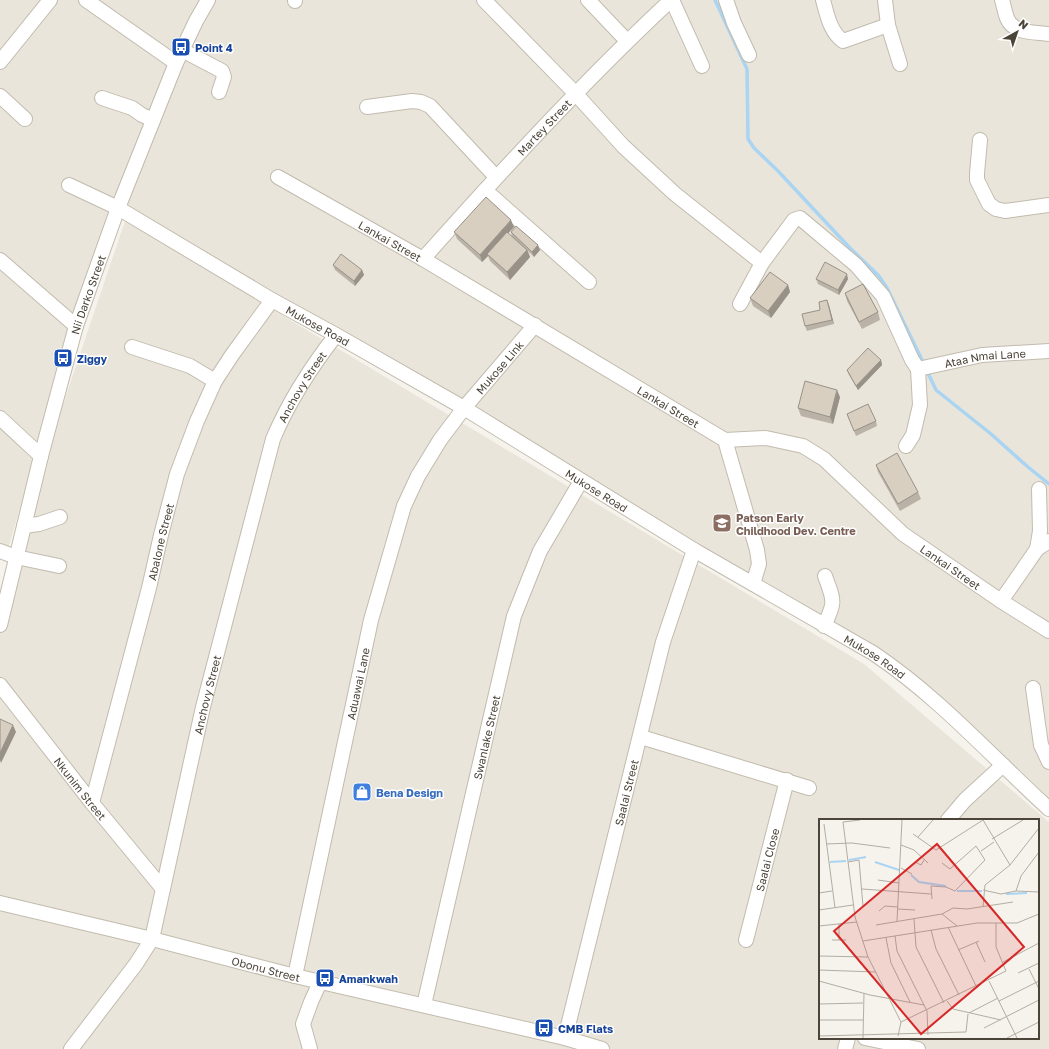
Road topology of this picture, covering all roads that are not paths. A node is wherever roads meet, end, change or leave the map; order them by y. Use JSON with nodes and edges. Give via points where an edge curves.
{"nodes":[{"id":1,"x":50,"y":0,"type":"edge"},
{"id":2,"x":86,"y":0,"type":"edge"},
{"id":3,"x":208,"y":0,"type":"edge"},
{"id":4,"x":484,"y":0,"type":"edge"},
{"id":5,"x":588,"y":0,"type":"edge"},
{"id":6,"x":671,"y":0,"type":"edge"},
{"id":7,"x":726,"y":0,"type":"edge"},
{"id":8,"x":823,"y":0,"type":"edge"},
{"id":9,"x":885,"y":0,"type":"edge"},
{"id":10,"x":1002,"y":0,"type":"edge"},
{"id":11,"x":888,"y":25,"type":"junction"},
{"id":12,"x":1049,"y":34,"type":"edge"},
{"id":13,"x":627,"y":41,"type":"junction"},
{"id":14,"x":182,"y":50,"type":"junction"},
{"id":15,"x":749,"y":55,"type":"dead end"},
{"id":16,"x":0,"y":62,"type":"edge"},
{"id":17,"x":176,"y":63,"type":"junction"},
{"id":18,"x":900,"y":64,"type":"dead end"},
{"id":19,"x":702,"y":66,"type":"dead end"},
{"id":20,"x":219,"y":92,"type":"dead end"},
{"id":21,"x":575,"y":93,"type":"junction"},
{"id":22,"x":0,"y":96,"type":"edge"},
{"id":23,"x":102,"y":98,"type":"dead end"},
{"id":24,"x":367,"y":107,"type":"dead end"},
{"id":25,"x":25,"y":119,"type":"dead end"},
{"id":26,"x":153,"y":120,"type":"junction"},
{"id":27,"x":980,"y":140,"type":"dead end"},
{"id":28,"x":496,"y":177,"type":"junction"},
{"id":29,"x":278,"y":178,"type":"dead end"},
{"id":30,"x":69,"y":185,"type":"dead end"},
{"id":31,"x":485,"y":190,"type":"junction"},
{"id":32,"x":1049,"y":206,"type":"edge"},
{"id":33,"x":118,"y":208,"type":"junction"},
{"id":34,"x":423,"y":259,"type":"junction"},
{"id":35,"x":0,"y":260,"type":"edge"},
{"id":36,"x":762,"y":263,"type":"junction"},
{"id":37,"x":590,"y":282,"type":"dead end"},
{"id":38,"x":272,"y":300,"type":"junction"},
{"id":39,"x":740,"y":304,"type":"dead end"},
{"id":40,"x":76,"y":326,"type":"junction"},
{"id":41,"x":535,"y":326,"type":"junction"},
{"id":42,"x":336,"y":335,"type":"junction"},
{"id":43,"x":132,"y":347,"type":"dead end"},
{"id":44,"x":1049,"y":351,"type":"edge"},
{"id":45,"x":920,"y":369,"type":"junction"},
{"id":46,"x":215,"y":381,"type":"junction"},
{"id":47,"x":464,"y":408,"type":"junction"},
{"id":48,"x":0,"y":418,"type":"edge"},
{"id":49,"x":725,"y":440,"type":"junction"},
{"id":50,"x":906,"y":446,"type":"dead end"},
{"id":51,"x":41,"y":456,"type":"junction"},
{"id":52,"x":581,"y":481,"type":"junction"},
{"id":53,"x":1039,"y":489,"type":"dead end"},
{"id":54,"x":60,"y":517,"type":"dead end"},
{"id":55,"x":24,"y":526,"type":"junction"},
{"id":56,"x":1049,"y":541,"type":"edge"},
{"id":57,"x":1037,"y":548,"type":"junction"},
{"id":58,"x":694,"y":550,"type":"junction"},
{"id":59,"x":0,"y":551,"type":"edge"},
{"id":60,"x":16,"y":557,"type":"junction"},
{"id":61,"x":59,"y":566,"type":"dead end"},
{"id":62,"x":825,"y":576,"type":"dead end"},
{"id":63,"x":753,"y":584,"type":"junction"},
{"id":64,"x":1001,"y":601,"type":"junction"},
{"id":65,"x":0,"y":625,"type":"edge"},
{"id":66,"x":824,"y":626,"type":"junction"},
{"id":67,"x":1049,"y":630,"type":"edge"},
{"id":68,"x":0,"y":685,"type":"edge"},
{"id":69,"x":1033,"y":688,"type":"dead end"},
{"id":70,"x":641,"y":737,"type":"junction"},
{"id":71,"x":1049,"y":762,"type":"edge"},
{"id":72,"x":1003,"y":765,"type":"junction"},
{"id":73,"x":787,"y":780,"type":"junction"},
{"id":74,"x":809,"y":788,"type":"dead end"},
{"id":75,"x":92,"y":803,"type":"junction"},
{"id":76,"x":1048,"y":807,"type":"edge"},
{"id":77,"x":949,"y":819,"type":"edge"},
{"id":78,"x":163,"y":890,"type":"junction"},
{"id":79,"x":0,"y":904,"type":"edge"},
{"id":80,"x":152,"y":939,"type":"junction"},
{"id":81,"x":746,"y":940,"type":"dead end"},
{"id":82,"x":295,"y":976,"type":"junction"},
{"id":83,"x":320,"y":982,"type":"junction"},
{"id":84,"x":424,"y":1005,"type":"junction"},
{"id":85,"x":565,"y":1038,"type":"junction"},
{"id":86,"x":848,"y":1039,"type":"edge"},
{"id":87,"x":870,"y":1039,"type":"edge"},
{"id":88,"x":71,"y":1049,"type":"edge"},
{"id":89,"x":310,"y":1049,"type":"edge"},
{"id":90,"x":602,"y":1049,"type":"edge"},
{"id":91,"x":845,"y":1049,"type":"edge"},
{"id":92,"x":918,"y":1049,"type":"edge"}],
"edges":[{"from":1,"to":16,"type":"street"},
{"from":2,"to":17,"type":"street"},
{"from":3,"to":14,"type":"street","name":"Nii Darko Street"},
{"from":4,"to":21,"type":"street"},
{"from":5,"to":13,"type":"street"},
{"from":6,"to":13,"type":"street","name":"Martey Street"},
{"from":6,"to":19,"type":"street"},
{"from":7,"to":15,"type":"street"},
{"from":8,"to":11,"type":"street","via":[[832,26],[843,41]]},
{"from":9,"to":11,"type":"street"},
{"from":10,"to":12,"type":"street","via":[[1007,20],[1014,28]]},
{"from":11,"to":18,"type":"street"},
{"from":13,"to":21,"type":"street","name":"Martey Street"},
{"from":14,"to":17,"type":"street","name":"Nii Darko Street"},
{"from":14,"to":20,"type":"street","via":[[222,71],[224,77]]},
{"from":17,"to":26,"type":"street","name":"Nii Darko Street"},
{"from":21,"to":28,"type":"street","name":"Martey Street"},
{"from":21,"to":36,"type":"street","via":[[623,146],[675,194]]},
{"from":22,"to":25,"type":"street"},
{"from":23,"to":26,"type":"street","via":[[132,108]]},
{"from":24,"to":28,"type":"street","via":[[412,101],[430,106]]},
{"from":26,"to":33,"type":"street","name":"Nii Darko Street"},
{"from":27,"to":32,"type":"street","via":[[977,180],[989,204],[1005,211]]},
{"from":28,"to":31,"type":"street","name":"Martey Street"},
{"from":29,"to":34,"type":"street","name":"Lankai Street"},
{"from":30,"to":33,"type":"street","name":"Mukose Road"},
{"from":31,"to":34,"type":"street","name":"Martey Street"},
{"from":31,"to":37,"type":"street"},
{"from":33,"to":38,"type":"street","name":"Mukose Road"},
{"from":33,"to":40,"type":"street","name":"Nii Darko Street"},
{"from":34,"to":41,"type":"street","name":"Lankai Street"},
{"from":35,"to":40,"type":"street"},
{"from":36,"to":39,"type":"street"},
{"from":36,"to":45,"type":"street","via":[[794,220],[800,218],[856,265],[884,296],[912,360]]},
{"from":38,"to":42,"type":"street","name":"Mukose Road"},
{"from":38,"to":46,"type":"street","name":"Abalone Street"},
{"from":40,"to":51,"type":"street","name":"Nii Darko Street"},
{"from":41,"to":47,"type":"street","name":"Mukose Link"},
{"from":41,"to":49,"type":"street","name":"Lankai Street"},
{"from":42,"to":47,"type":"street","name":"Mukose Road"},
{"from":42,"to":78,"type":"street","name":"Anchovy Street","via":[[298,389],[273,438],[204,707]]},
{"from":43,"to":46,"type":"street","via":[[190,366]]},
{"from":44,"to":45,"type":"street","name":"Ataa Nmai Lane","via":[[982,355]]},
{"from":45,"to":50,"type":"street","via":[[920,405],[913,435]]},
{"from":46,"to":75,"type":"street","name":"Abalone Street","via":[[177,474]]},
{"from":47,"to":52,"type":"street","name":"Mukose Road"},
{"from":47,"to":82,"type":"street","name":"Aduawai Lane","via":[[427,459],[404,506],[371,620]]},
{"from":48,"to":51,"type":"street"},
{"from":49,"to":63,"type":"street","via":[[758,550],[759,564]]},
{"from":49,"to":64,"type":"street","name":"Lankai Street","via":[[766,438],[803,446],[824,459],[903,534]]},
{"from":51,"to":55,"type":"street","name":"Nii Darko Street"},
{"from":52,"to":58,"type":"street","name":"Mukose Road"},
{"from":52,"to":84,"type":"street","name":"Swanlake Street","via":[[540,551],[514,616]]},
{"from":53,"to":57,"type":"street","via":[[1040,531]]},
{"from":54,"to":55,"type":"street"},
{"from":55,"to":60,"type":"street","name":"Nii Darko Street"},
{"from":56,"to":57,"type":"street"},
{"from":57,"to":64,"type":"street"},
{"from":58,"to":63,"type":"street","name":"Mukose Road"},
{"from":58,"to":70,"type":"street","name":"Saalai Street","via":[[663,642]]},
{"from":59,"to":60,"type":"street"},
{"from":60,"to":61,"type":"street"},
{"from":60,"to":65,"type":"street","name":"Nii Darko Street"},
{"from":62,"to":66,"type":"street","via":[[833,602]]},
{"from":63,"to":66,"type":"street","name":"Mukose Road"},
{"from":64,"to":67,"type":"street","name":"Lankai Street"},
{"from":66,"to":72,"type":"street","name":"Mukose Road","via":[[873,653],[903,675],[931,697]]},
{"from":68,"to":75,"type":"street","name":"Nkunim Street"},
{"from":69,"to":71,"type":"street","via":[[1042,745]]},
{"from":70,"to":73,"type":"street"},
{"from":70,"to":85,"type":"street","name":"Saalai Street"},
{"from":72,"to":76,"type":"street","name":"Mukose Road"},
{"from":72,"to":77,"type":"street"},
{"from":73,"to":74,"type":"street"},
{"from":73,"to":81,"type":"street","name":"Saalai Close"},
{"from":75,"to":78,"type":"street","name":"Nkunim Street"},
{"from":78,"to":80,"type":"street","name":"Anchovy Street"},
{"from":79,"to":80,"type":"street","name":"Obonu Street"},
{"from":80,"to":82,"type":"street","name":"Obonu Street"},
{"from":80,"to":88,"type":"street","name":"Anchovy Street"},
{"from":82,"to":83,"type":"street","name":"Obonu Street"},
{"from":83,"to":84,"type":"street","name":"Obonu Street"},
{"from":83,"to":89,"type":"street","via":[[303,1024]]},
{"from":84,"to":85,"type":"street","name":"Obonu Street"},
{"from":85,"to":90,"type":"street","name":"Obonu Street"},
{"from":86,"to":91,"type":"street"},
{"from":87,"to":92,"type":"street"}]}
